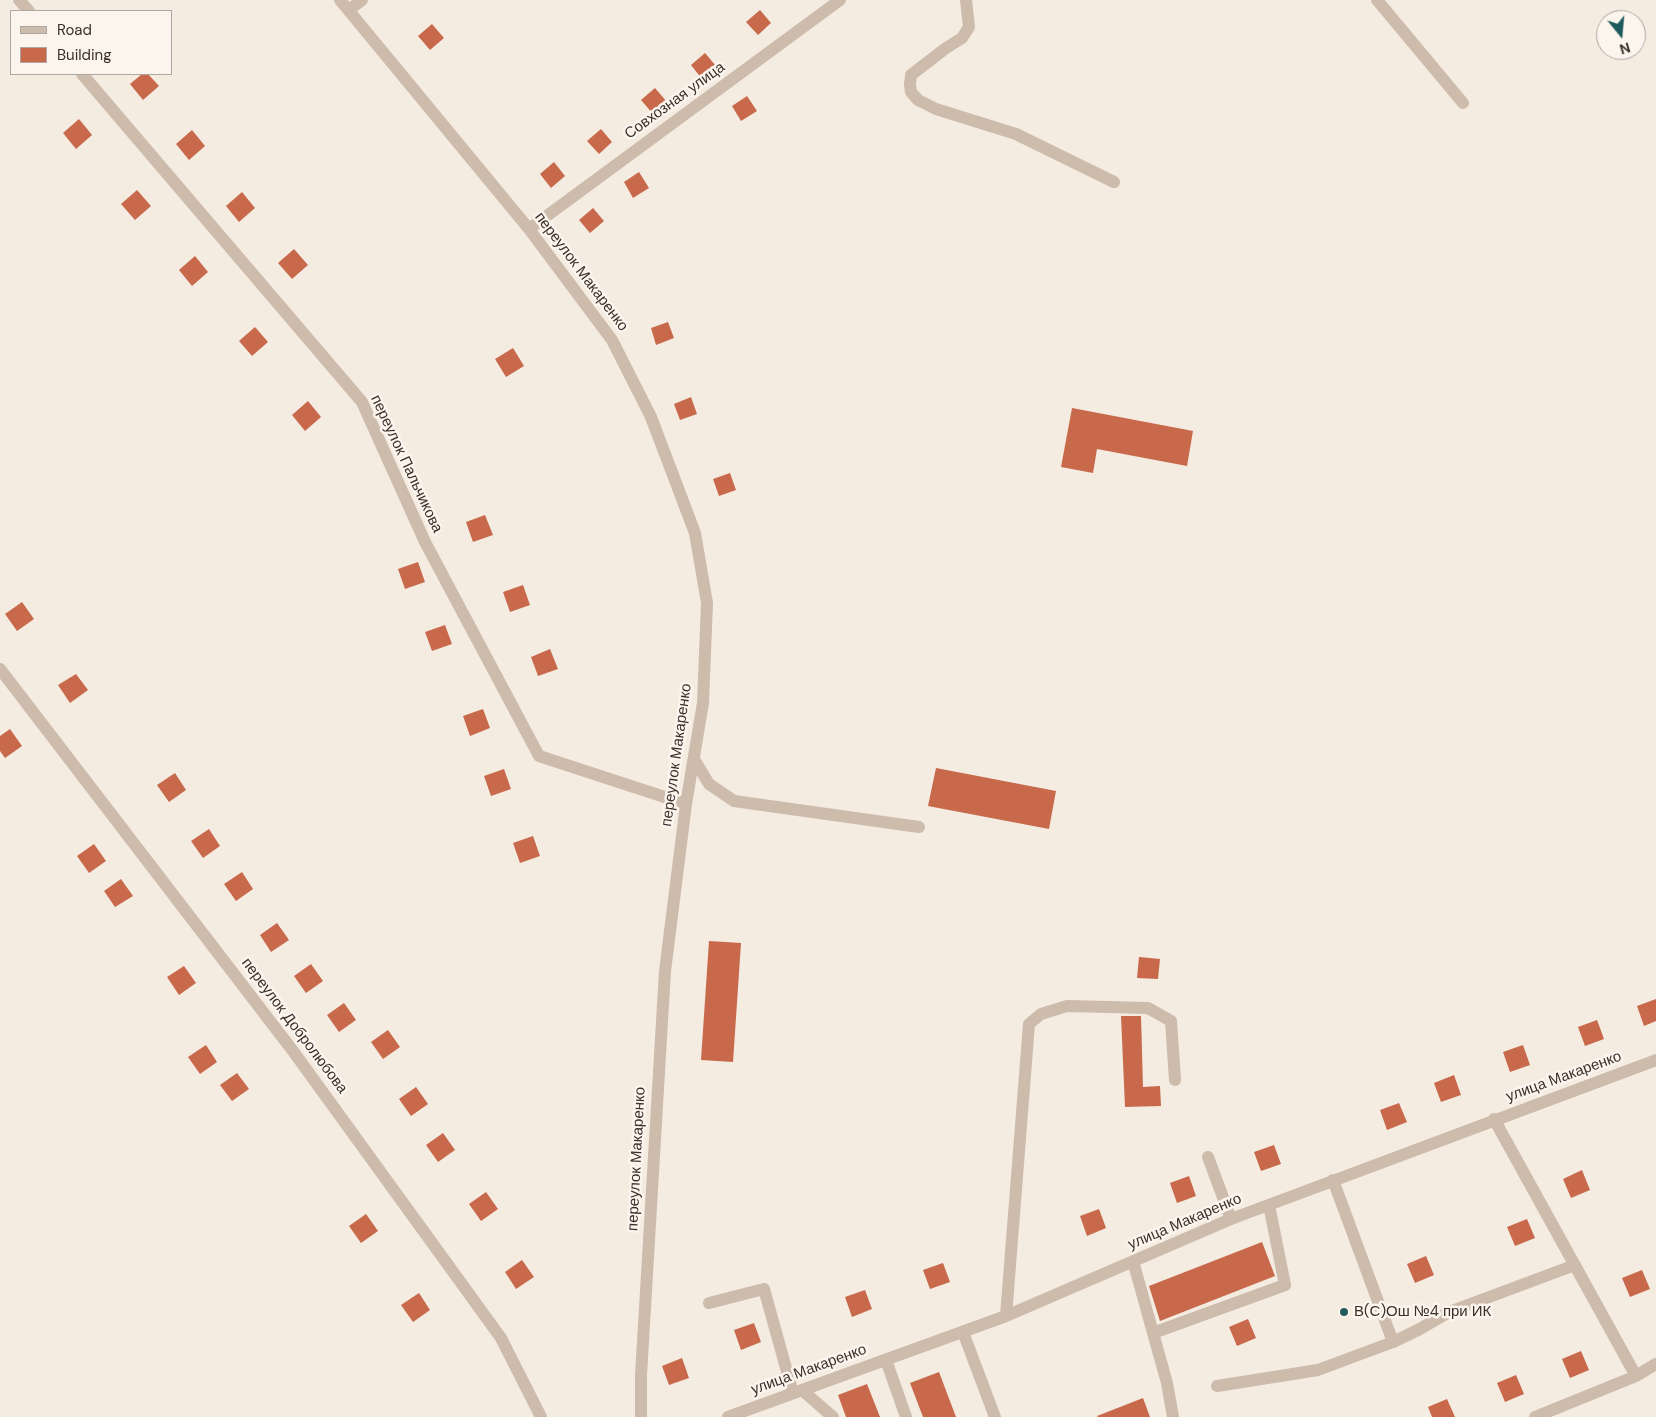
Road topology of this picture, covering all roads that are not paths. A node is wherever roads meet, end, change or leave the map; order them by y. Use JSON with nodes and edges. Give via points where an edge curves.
{"nodes":[{"id":1,"x":19,"y":0,"type":"edge"},
{"id":2,"x":340,"y":0,"type":"edge"},
{"id":3,"x":362,"y":0,"type":"edge"},
{"id":4,"x":840,"y":0,"type":"edge"},
{"id":5,"x":966,"y":0,"type":"edge"},
{"id":6,"x":1377,"y":0,"type":"edge"},
{"id":7,"x":28,"y":10,"type":"edge"},
{"id":8,"x":349,"y":10,"type":"junction"},
{"id":9,"x":83,"y":75,"type":"edge"},
{"id":10,"x":1463,"y":103,"type":"dead end"},
{"id":11,"x":1114,"y":182,"type":"dead end"},
{"id":12,"x":529,"y":229,"type":"junction"},
{"id":13,"x":0,"y":669,"type":"edge"},
{"id":14,"x":694,"y":758,"type":"junction"},
{"id":15,"x":686,"y":804,"type":"junction"},
{"id":16,"x":919,"y":826,"type":"dead end"},
{"id":17,"x":1656,"y":1060,"type":"edge"},
{"id":18,"x":1175,"y":1080,"type":"dead end"},
{"id":19,"x":1494,"y":1119,"type":"junction"},
{"id":20,"x":1208,"y":1157,"type":"dead end"},
{"id":21,"x":1333,"y":1180,"type":"junction"},
{"id":22,"x":1269,"y":1204,"type":"junction"},
{"id":23,"x":1231,"y":1219,"type":"junction"},
{"id":24,"x":1132,"y":1262,"type":"junction"},
{"id":25,"x":1575,"y":1265,"type":"junction"},
{"id":26,"x":709,"y":1303,"type":"dead end"},
{"id":27,"x":1006,"y":1316,"type":"junction"},
{"id":28,"x":963,"y":1332,"type":"junction"},
{"id":29,"x":1152,"y":1333,"type":"junction"},
{"id":30,"x":1393,"y":1342,"type":"junction"},
{"id":31,"x":886,"y":1360,"type":"junction"},
{"id":32,"x":1656,"y":1364,"type":"edge"},
{"id":33,"x":1636,"y":1376,"type":"junction"},
{"id":34,"x":1217,"y":1386,"type":"dead end"},
{"id":35,"x":798,"y":1392,"type":"junction"},
{"id":36,"x":541,"y":1417,"type":"edge"},
{"id":37,"x":641,"y":1417,"type":"edge"},
{"id":38,"x":728,"y":1417,"type":"edge"},
{"id":39,"x":834,"y":1417,"type":"edge"},
{"id":40,"x":906,"y":1417,"type":"edge"},
{"id":41,"x":995,"y":1417,"type":"edge"},
{"id":42,"x":1173,"y":1417,"type":"edge"},
{"id":43,"x":1535,"y":1417,"type":"edge"}],
"edges":[{"from":1,"to":7,"type":"street"},
{"from":2,"to":8,"type":"street","name":"переулок Макаренко"},
{"from":3,"to":8,"type":"street"},
{"from":4,"to":12,"type":"street","name":"Совхозная улица"},
{"from":5,"to":11,"type":"street","via":[[969,27],[962,38],[911,75],[911,92],[918,100],[936,109],[1016,134]]},
{"from":6,"to":10,"type":"street"},
{"from":8,"to":12,"type":"street","name":"переулок Макаренко"},
{"from":9,"to":15,"type":"street","name":"переулок Пальчикова","via":[[362,402],[425,542],[539,756]]},
{"from":12,"to":14,"type":"street","name":"переулок Макаренко","via":[[612,340],[652,417],[695,533],[707,603],[703,703]]},
{"from":13,"to":36,"type":"street","name":"переулок Добролюбова","via":[[316,1082],[501,1338]]},
{"from":14,"to":15,"type":"street","name":"переулок Макаренко"},
{"from":14,"to":16,"type":"street","via":[[709,784],[734,802]]},
{"from":15,"to":37,"type":"street","name":"переулок Макаренко","via":[[664,971]]},
{"from":17,"to":19,"type":"street","name":"улица Макаренко"},
{"from":18,"to":27,"type":"street","via":[[1171,1021],[1148,1008],[1067,1006],[1040,1014],[1029,1024]]},
{"from":19,"to":21,"type":"street","name":"улица Макаренко"},
{"from":19,"to":25,"type":"street"},
{"from":20,"to":23,"type":"street"},
{"from":21,"to":22,"type":"street","name":"улица Макаренко"},
{"from":21,"to":30,"type":"street"},
{"from":22,"to":23,"type":"street","name":"улица Макаренко"},
{"from":22,"to":29,"type":"street","via":[[1285,1285]]},
{"from":23,"to":24,"type":"street","name":"улица Макаренко"},
{"from":24,"to":27,"type":"street","name":"улица Макаренко"},
{"from":24,"to":29,"type":"street"},
{"from":25,"to":30,"type":"street","via":[[1449,1312]]},
{"from":25,"to":33,"type":"street"},
{"from":26,"to":35,"type":"street","via":[[764,1289]]},
{"from":27,"to":28,"type":"street","name":"улица Макаренко"},
{"from":28,"to":31,"type":"street","name":"улица Макаренко"},
{"from":28,"to":41,"type":"street"},
{"from":29,"to":42,"type":"street"},
{"from":30,"to":34,"type":"street","via":[[1318,1370]]},
{"from":31,"to":35,"type":"street","name":"улица Макаренко"},
{"from":31,"to":40,"type":"street"},
{"from":32,"to":33,"type":"street"},
{"from":33,"to":43,"type":"street"},
{"from":35,"to":38,"type":"street","name":"улица Макаренко"},
{"from":35,"to":39,"type":"street"}]}
